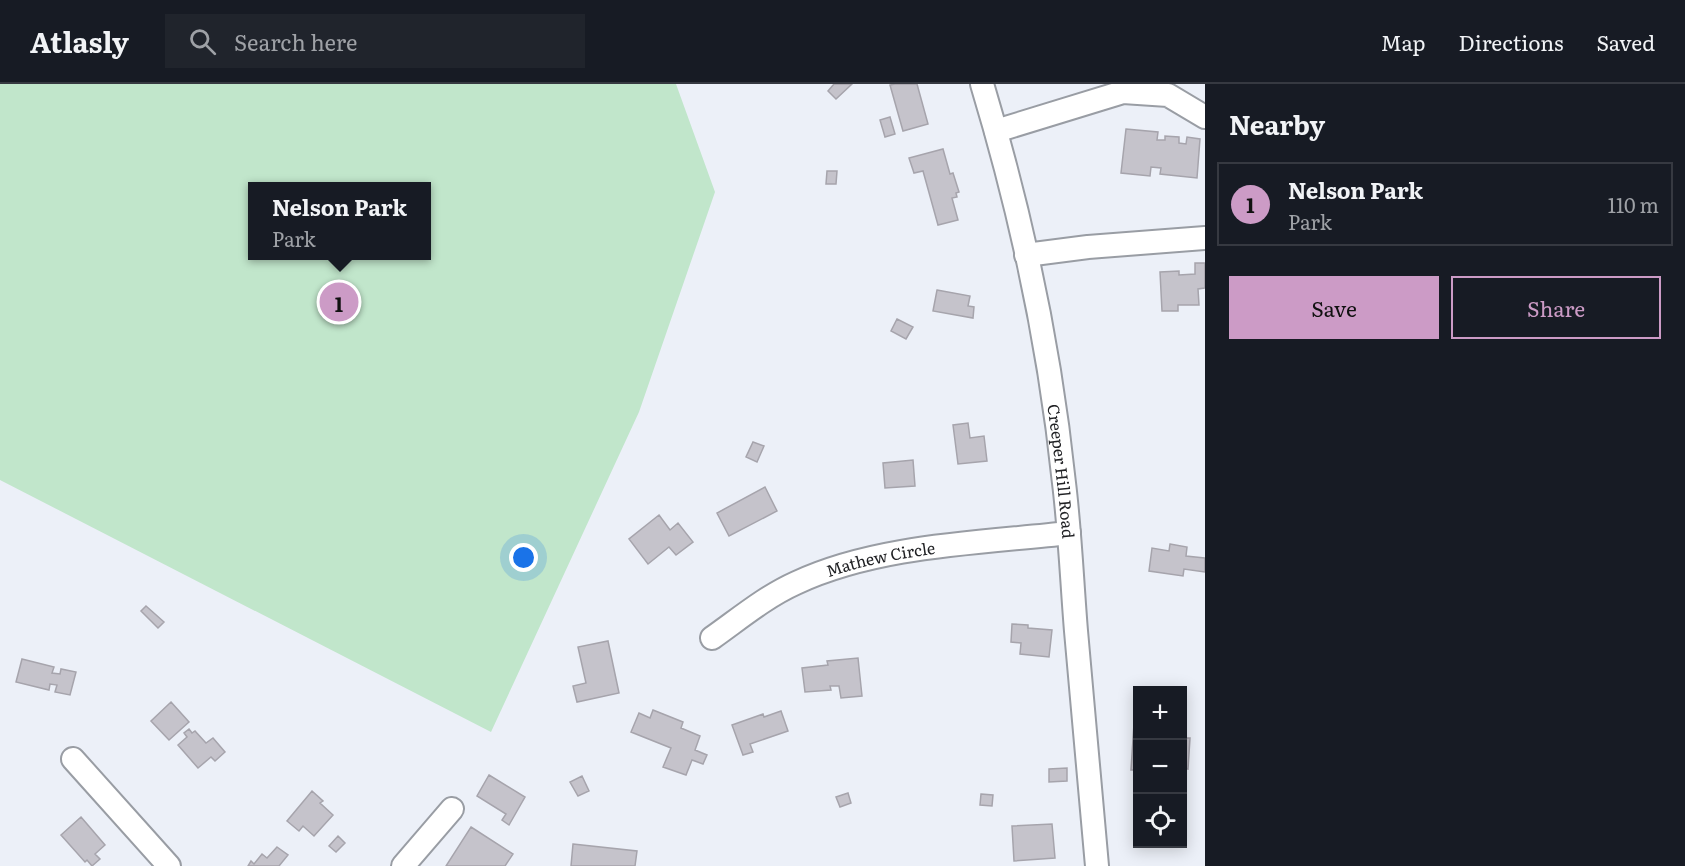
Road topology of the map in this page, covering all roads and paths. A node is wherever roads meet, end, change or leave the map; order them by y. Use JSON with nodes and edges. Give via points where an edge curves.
{"nodes":[{"id":1,"x":982,"y":84,"type":"edge"},
{"id":2,"x":1205,"y":117,"type":"edge"},
{"id":3,"x":996,"y":131,"type":"junction"},
{"id":4,"x":1205,"y":238,"type":"edge"},
{"id":5,"x":1026,"y":255,"type":"junction"},
{"id":6,"x":1069,"y":533,"type":"junction"},
{"id":7,"x":711,"y":638,"type":"dead end"},
{"id":8,"x":73,"y":759,"type":"dead end"},
{"id":9,"x":452,"y":809,"type":"dead end"},
{"id":10,"x":169,"y":866,"type":"edge"},
{"id":11,"x":403,"y":866,"type":"edge"},
{"id":12,"x":1097,"y":866,"type":"edge"}],
"edges":[{"from":1,"to":3,"type":"street","name":"Creeper Hill Road"},
{"from":2,"to":3,"type":"street","via":[[1168,95],[1123,92]]},
{"from":3,"to":5,"type":"street","name":"Creeper Hill Road"},
{"from":4,"to":5,"type":"street"},
{"from":5,"to":6,"type":"street","name":"Creeper Hill Road","via":[[1053,400]]},
{"from":6,"to":7,"type":"street","name":"Mathew Circle","via":[[922,549],[834,567],[795,583]]},
{"from":6,"to":12,"type":"street","name":"Creeper Hill Road"},
{"from":8,"to":10,"type":"street"},
{"from":9,"to":11,"type":"street"}]}
